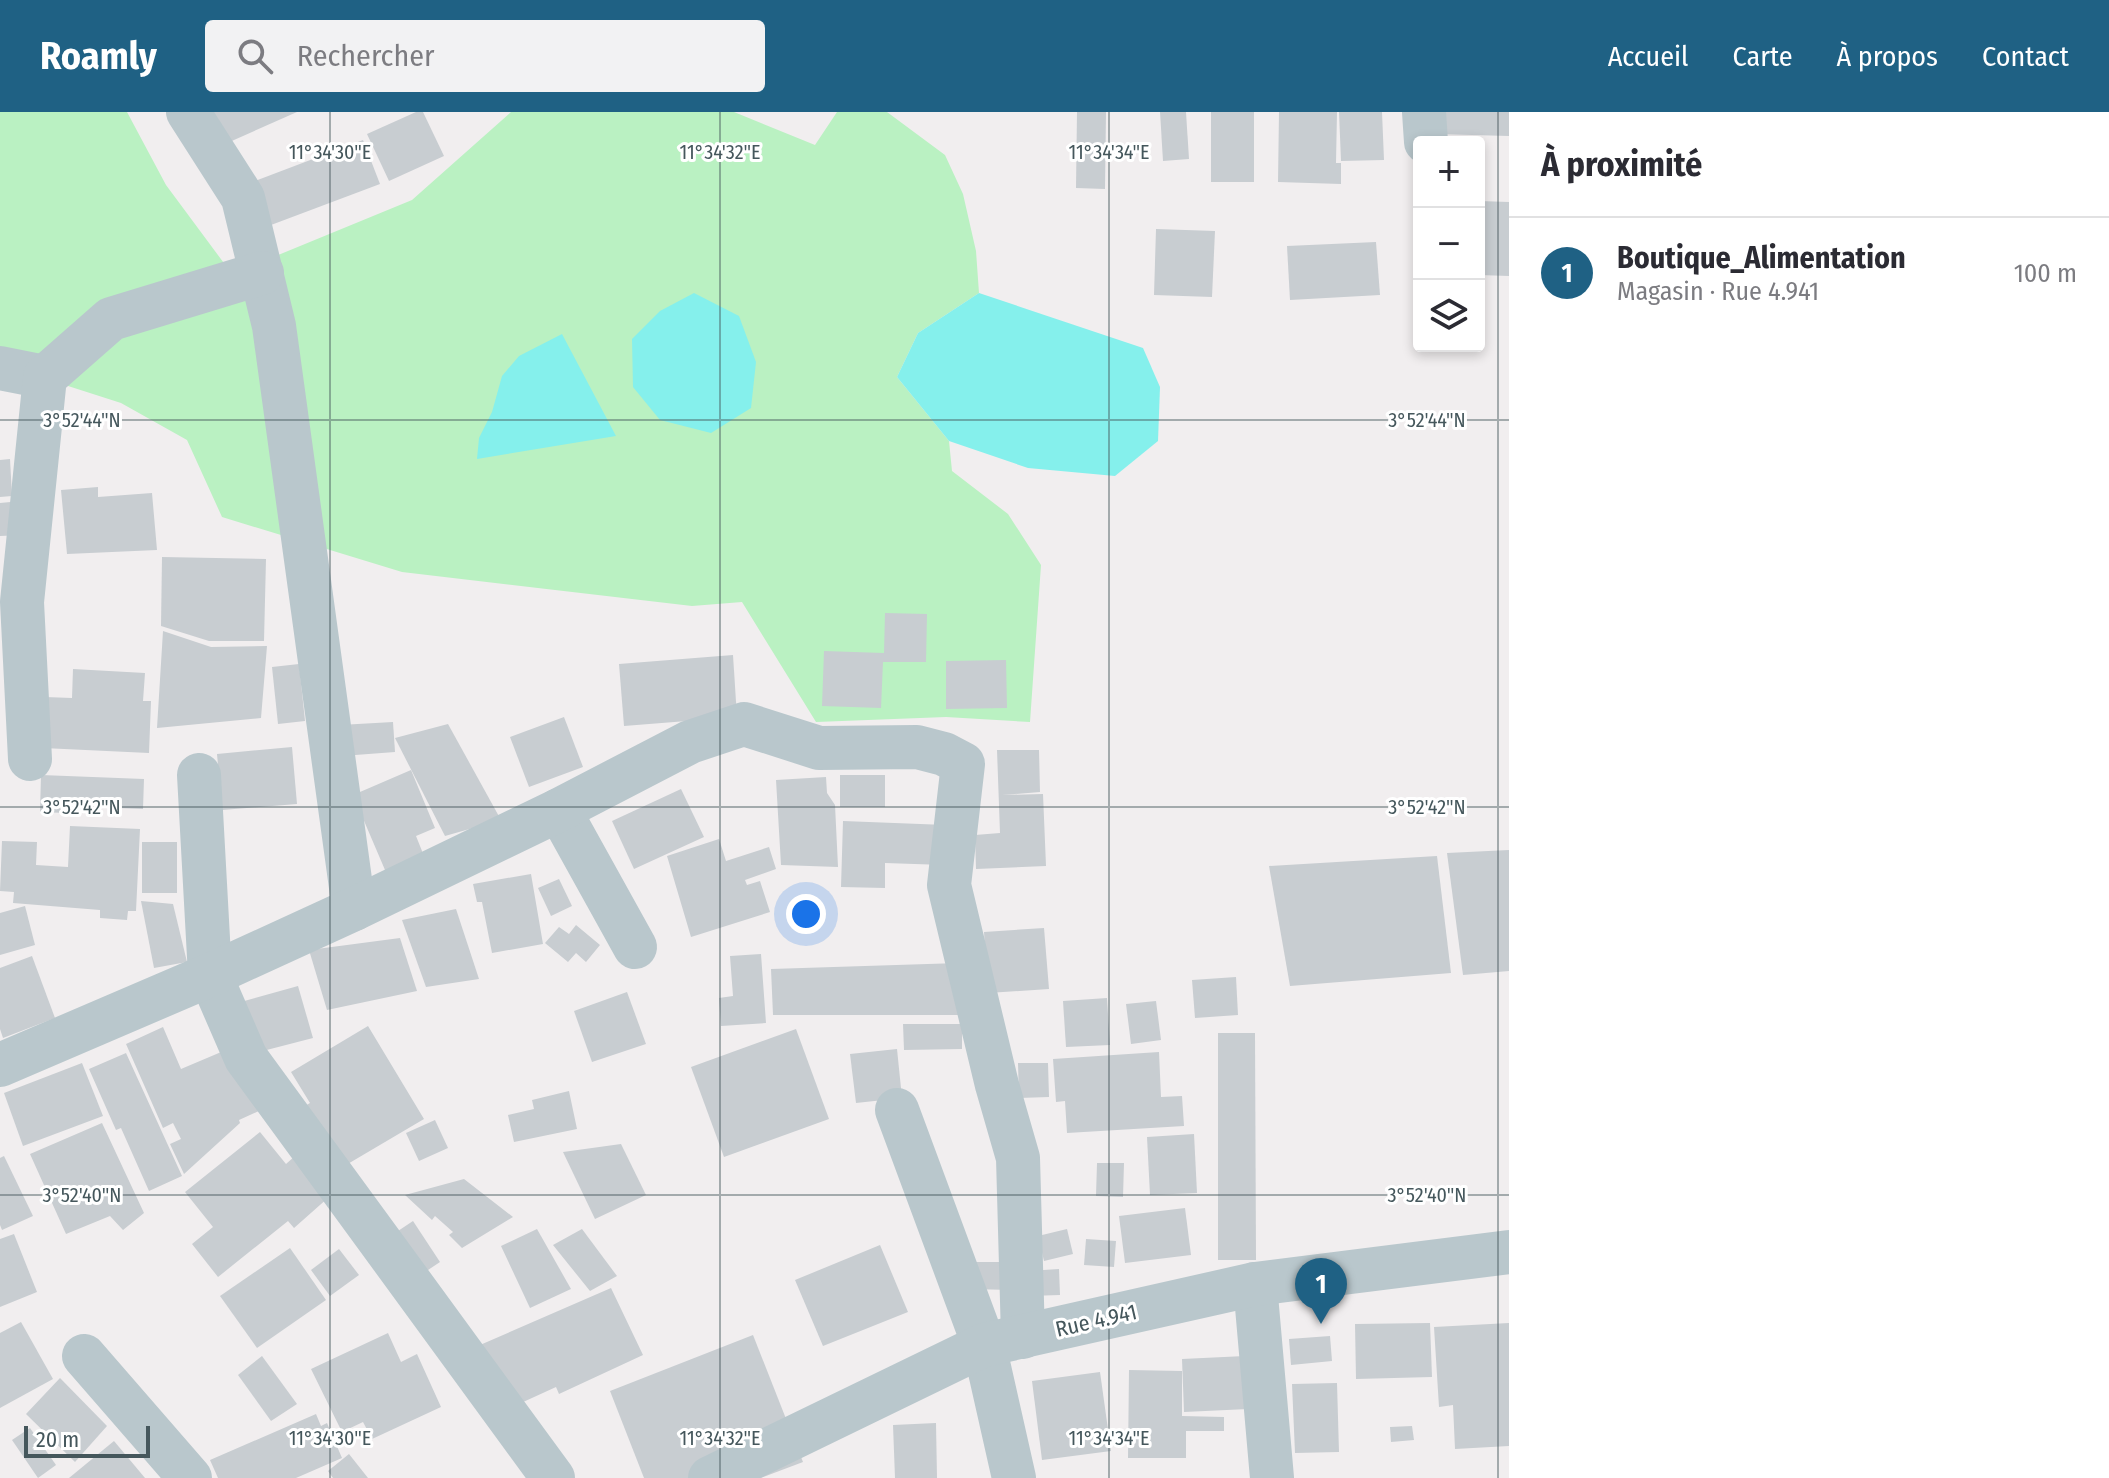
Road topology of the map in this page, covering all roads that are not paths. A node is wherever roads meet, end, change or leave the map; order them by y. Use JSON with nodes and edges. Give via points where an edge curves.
{"nodes":[{"id":1,"x":188,"y":112,"type":"edge"},
{"id":2,"x":1424,"y":112,"type":"edge"},
{"id":3,"x":1426,"y":136,"type":"edge"},
{"id":4,"x":262,"y":273,"type":"junction"},
{"id":5,"x":0,"y":368,"type":"edge"},
{"id":6,"x":45,"y":377,"type":"junction"},
{"id":7,"x":11,"y":604,"type":"edge"},
{"id":8,"x":30,"y":759,"type":"dead end"},
{"id":9,"x":199,"y":775,"type":"dead end"},
{"id":10,"x":559,"y":810,"type":"junction"},
{"id":11,"x":354,"y":909,"type":"junction"},
{"id":12,"x":635,"y":947,"type":"dead end"},
{"id":13,"x":210,"y":975,"type":"junction"},
{"id":14,"x":0,"y":1065,"type":"edge"},
{"id":15,"x":897,"y":1110,"type":"dead end"},
{"id":16,"x":1509,"y":1252,"type":"edge"},
{"id":17,"x":1255,"y":1284,"type":"junction"},
{"id":18,"x":1004,"y":1341,"type":"junction"},
{"id":19,"x":84,"y":1356,"type":"dead end"},
{"id":20,"x":190,"y":1478,"type":"edge"},
{"id":21,"x":553,"y":1478,"type":"edge"},
{"id":22,"x":710,"y":1478,"type":"edge"},
{"id":23,"x":1014,"y":1478,"type":"edge"},
{"id":24,"x":1272,"y":1478,"type":"edge"}],
"edges":[{"from":1,"to":4,"type":"street","via":[[243,198]]},
{"from":2,"to":3,"type":"street"},
{"from":4,"to":6,"type":"street","via":[[111,319]]},
{"from":4,"to":11,"type":"street","via":[[274,326]]},
{"from":5,"to":6,"type":"street"},
{"from":6,"to":7,"type":"street"},
{"from":7,"to":8,"type":"street"},
{"from":9,"to":13,"type":"street"},
{"from":10,"to":11,"type":"street"},
{"from":10,"to":12,"type":"street"},
{"from":10,"to":18,"type":"street","via":[[690,742],[744,724],[819,748],[917,747],[963,764],[949,885],[1018,1158]]},
{"from":11,"to":13,"type":"street"},
{"from":13,"to":14,"type":"street"},
{"from":13,"to":21,"type":"street","via":[[246,1058]]},
{"from":15,"to":18,"type":"street"},
{"from":16,"to":17,"type":"street","name":"Rue 4.941"},
{"from":17,"to":18,"type":"street","name":"Rue 4.941"},
{"from":17,"to":24,"type":"street"},
{"from":18,"to":22,"type":"street","name":"Rue 4.941"},
{"from":18,"to":23,"type":"street"},
{"from":19,"to":20,"type":"street"}]}
